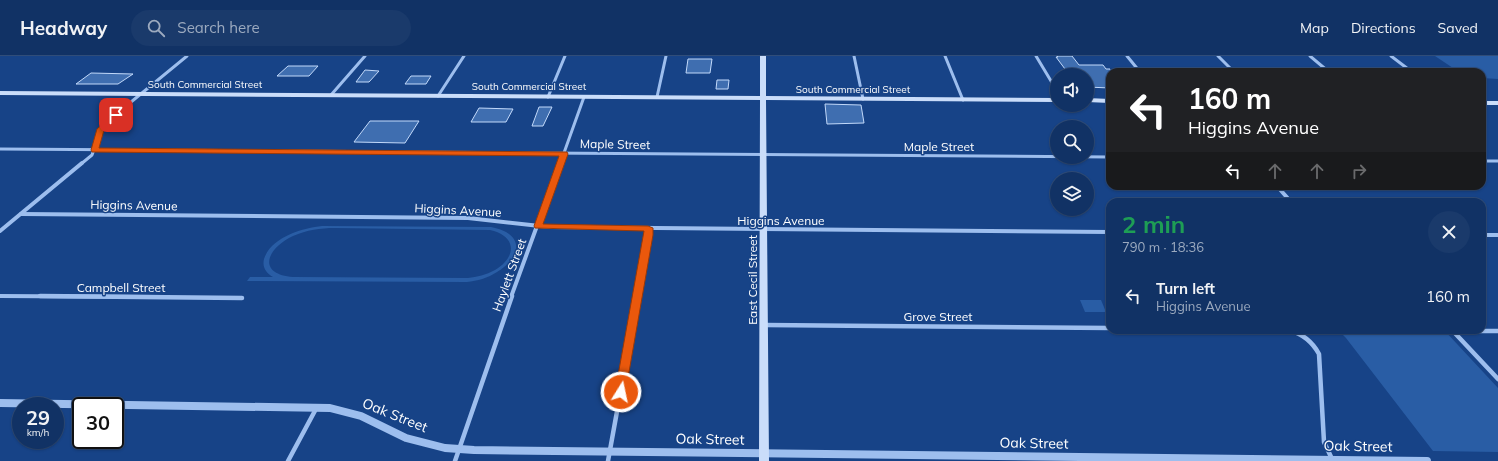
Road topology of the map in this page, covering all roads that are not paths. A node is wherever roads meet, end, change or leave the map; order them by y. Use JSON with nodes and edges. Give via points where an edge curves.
{"nodes":[{"id":1,"x":187,"y":56,"type":"edge"},
{"id":2,"x":365,"y":56,"type":"edge"},
{"id":3,"x":464,"y":56,"type":"edge"},
{"id":4,"x":565,"y":56,"type":"edge"},
{"id":5,"x":666,"y":56,"type":"edge"},
{"id":6,"x":763,"y":56,"type":"edge"},
{"id":7,"x":854,"y":56,"type":"edge"},
{"id":8,"x":945,"y":56,"type":"edge"},
{"id":9,"x":1036,"y":56,"type":"edge"},
{"id":10,"x":1127,"y":56,"type":"edge"},
{"id":11,"x":1218,"y":56,"type":"edge"},
{"id":12,"x":1310,"y":56,"type":"edge"},
{"id":13,"x":1391,"y":56,"type":"edge"},
{"id":14,"x":1137,"y":68,"type":"edge"},
{"id":15,"x":1230,"y":68,"type":"edge"},
{"id":16,"x":1324,"y":68,"type":"edge"},
{"id":17,"x":1407,"y":68,"type":"edge"},
{"id":18,"x":1050,"y":79,"type":"edge"},
{"id":19,"x":0,"y":93,"type":"edge"},
{"id":20,"x":140,"y":94,"type":"junction"},
{"id":21,"x":331,"y":95,"type":"junction"},
{"id":22,"x":438,"y":96,"type":"junction"},
{"id":23,"x":548,"y":97,"type":"junction"},
{"id":24,"x":584,"y":97,"type":"junction"},
{"id":25,"x":657,"y":97,"type":"junction"},
{"id":26,"x":763,"y":98,"type":"junction"},
{"id":27,"x":863,"y":99,"type":"junction"},
{"id":28,"x":962,"y":100,"type":"junction"},
{"id":29,"x":1050,"y":100,"type":"edge"},
{"id":30,"x":1094,"y":100,"type":"edge"},
{"id":31,"x":1106,"y":100,"type":"edge"},
{"id":32,"x":1486,"y":103,"type":"edge"},
{"id":33,"x":1498,"y":103,"type":"edge"},
{"id":34,"x":0,"y":150,"type":"edge"},
{"id":35,"x":95,"y":150,"type":"junction"},
{"id":36,"x":564,"y":154,"type":"junction"},
{"id":37,"x":763,"y":155,"type":"junction"},
{"id":38,"x":1106,"y":157,"type":"edge"},
{"id":39,"x":1486,"y":161,"type":"edge"},
{"id":40,"x":1498,"y":162,"type":"edge"},
{"id":41,"x":1281,"y":190,"type":"edge"},
{"id":42,"x":1288,"y":198,"type":"edge"},
{"id":43,"x":21,"y":214,"type":"junction"},
{"id":44,"x":538,"y":226,"type":"junction"},
{"id":45,"x":648,"y":228,"type":"junction"},
{"id":46,"x":764,"y":230,"type":"junction"},
{"id":47,"x":0,"y":231,"type":"edge"},
{"id":48,"x":1106,"y":232,"type":"edge"},
{"id":49,"x":1486,"y":235,"type":"edge"},
{"id":50,"x":1498,"y":235,"type":"edge"},
{"id":51,"x":0,"y":296,"type":"edge"},
{"id":52,"x":242,"y":298,"type":"dead end"},
{"id":53,"x":765,"y":325,"type":"junction"},
{"id":54,"x":1106,"y":328,"type":"edge"},
{"id":55,"x":1486,"y":331,"type":"edge"},
{"id":56,"x":1498,"y":331,"type":"edge"},
{"id":57,"x":1301,"y":334,"type":"edge"},
{"id":58,"x":1456,"y":334,"type":"edge"},
{"id":59,"x":1498,"y":379,"type":"edge"},
{"id":60,"x":0,"y":403,"type":"edge"},
{"id":61,"x":318,"y":407,"type":"junction"},
{"id":62,"x":460,"y":449,"type":"junction"},
{"id":63,"x":610,"y":452,"type":"junction"},
{"id":64,"x":764,"y":457,"type":"edge"},
{"id":65,"x":944,"y":458,"type":"edge"},
{"id":66,"x":1333,"y":460,"type":"edge"},
{"id":67,"x":288,"y":461,"type":"edge"},
{"id":68,"x":455,"y":461,"type":"edge"},
{"id":69,"x":608,"y":461,"type":"edge"},
{"id":70,"x":1427,"y":461,"type":"edge"}],
"edges":[{"from":1,"to":20,"type":"street"},
{"from":2,"to":21,"type":"street"},
{"from":3,"to":22,"type":"street"},
{"from":4,"to":23,"type":"street"},
{"from":5,"to":25,"type":"street"},
{"from":6,"to":26,"type":"main road","name":"East Cecil Street"},
{"from":7,"to":27,"type":"street"},
{"from":8,"to":28,"type":"street"},
{"from":9,"to":18,"type":"street"},
{"from":10,"to":14,"type":"street"},
{"from":11,"to":15,"type":"street"},
{"from":12,"to":16,"type":"street"},
{"from":13,"to":17,"type":"street"},
{"from":19,"to":20,"type":"main road","name":"South Commercial Street"},
{"from":20,"to":21,"type":"main road","name":"South Commercial Street"},
{"from":20,"to":35,"type":"street","via":[[103,125]]},
{"from":21,"to":22,"type":"main road","name":"South Commercial Street"},
{"from":22,"to":23,"type":"main road","name":"South Commercial Street"},
{"from":23,"to":24,"type":"main road","name":"South Commercial Street"},
{"from":24,"to":25,"type":"main road","name":"South Commercial Street"},
{"from":24,"to":36,"type":"street","name":"Haylett Street"},
{"from":25,"to":26,"type":"main road","name":"South Commercial Street"},
{"from":26,"to":27,"type":"main road","name":"South Commercial Street"},
{"from":26,"to":37,"type":"main road","name":"East Cecil Street"},
{"from":27,"to":28,"type":"main road","name":"South Commercial Street"},
{"from":28,"to":29,"type":"main road","name":"South Commercial Street"},
{"from":30,"to":31,"type":"main road"},
{"from":32,"to":33,"type":"main road"},
{"from":34,"to":35,"type":"street","name":"Maple Street"},
{"from":35,"to":36,"type":"street","name":"Maple Street"},
{"from":35,"to":43,"type":"street"},
{"from":36,"to":37,"type":"street","name":"Maple Street"},
{"from":36,"to":44,"type":"street","name":"Haylett Street"},
{"from":37,"to":38,"type":"street","name":"Maple Street"},
{"from":37,"to":46,"type":"main road","name":"East Cecil Street"},
{"from":39,"to":40,"type":"street"},
{"from":41,"to":42,"type":"street"},
{"from":43,"to":44,"type":"street","name":"Higgins Avenue","via":[[468,218]]},
{"from":43,"to":47,"type":"street"},
{"from":44,"to":45,"type":"street","name":"Higgins Avenue"},
{"from":44,"to":62,"type":"street","name":"Haylett Street"},
{"from":45,"to":46,"type":"street","name":"Higgins Avenue"},
{"from":45,"to":63,"type":"street","via":[[649,235]]},
{"from":46,"to":48,"type":"street","name":"Higgins Avenue"},
{"from":46,"to":53,"type":"main road","name":"East Cecil Street"},
{"from":49,"to":50,"type":"street"},
{"from":51,"to":52,"type":"street","name":"Campbell Street"},
{"from":53,"to":54,"type":"street","name":"Grove Street"},
{"from":53,"to":64,"type":"main road","name":"East Cecil Street"},
{"from":55,"to":56,"type":"street"},
{"from":57,"to":66,"type":"street","via":[[1307,336],[1319,354],[1324,442]]},
{"from":58,"to":59,"type":"street"},
{"from":60,"to":61,"type":"street","name":"Oak Street"},
{"from":61,"to":62,"type":"street","name":"Oak Street","via":[[361,416],[406,438]]},
{"from":61,"to":67,"type":"street"},
{"from":62,"to":63,"type":"street","name":"Oak Street"},
{"from":62,"to":68,"type":"street","name":"Haylett Street"},
{"from":63,"to":64,"type":"street","name":"Oak Street"},
{"from":63,"to":69,"type":"street"},
{"from":64,"to":65,"type":"street","name":"Oak Street"},
{"from":65,"to":66,"type":"street","name":"Oak Street"},
{"from":66,"to":70,"type":"street","name":"Oak Street"}]}
